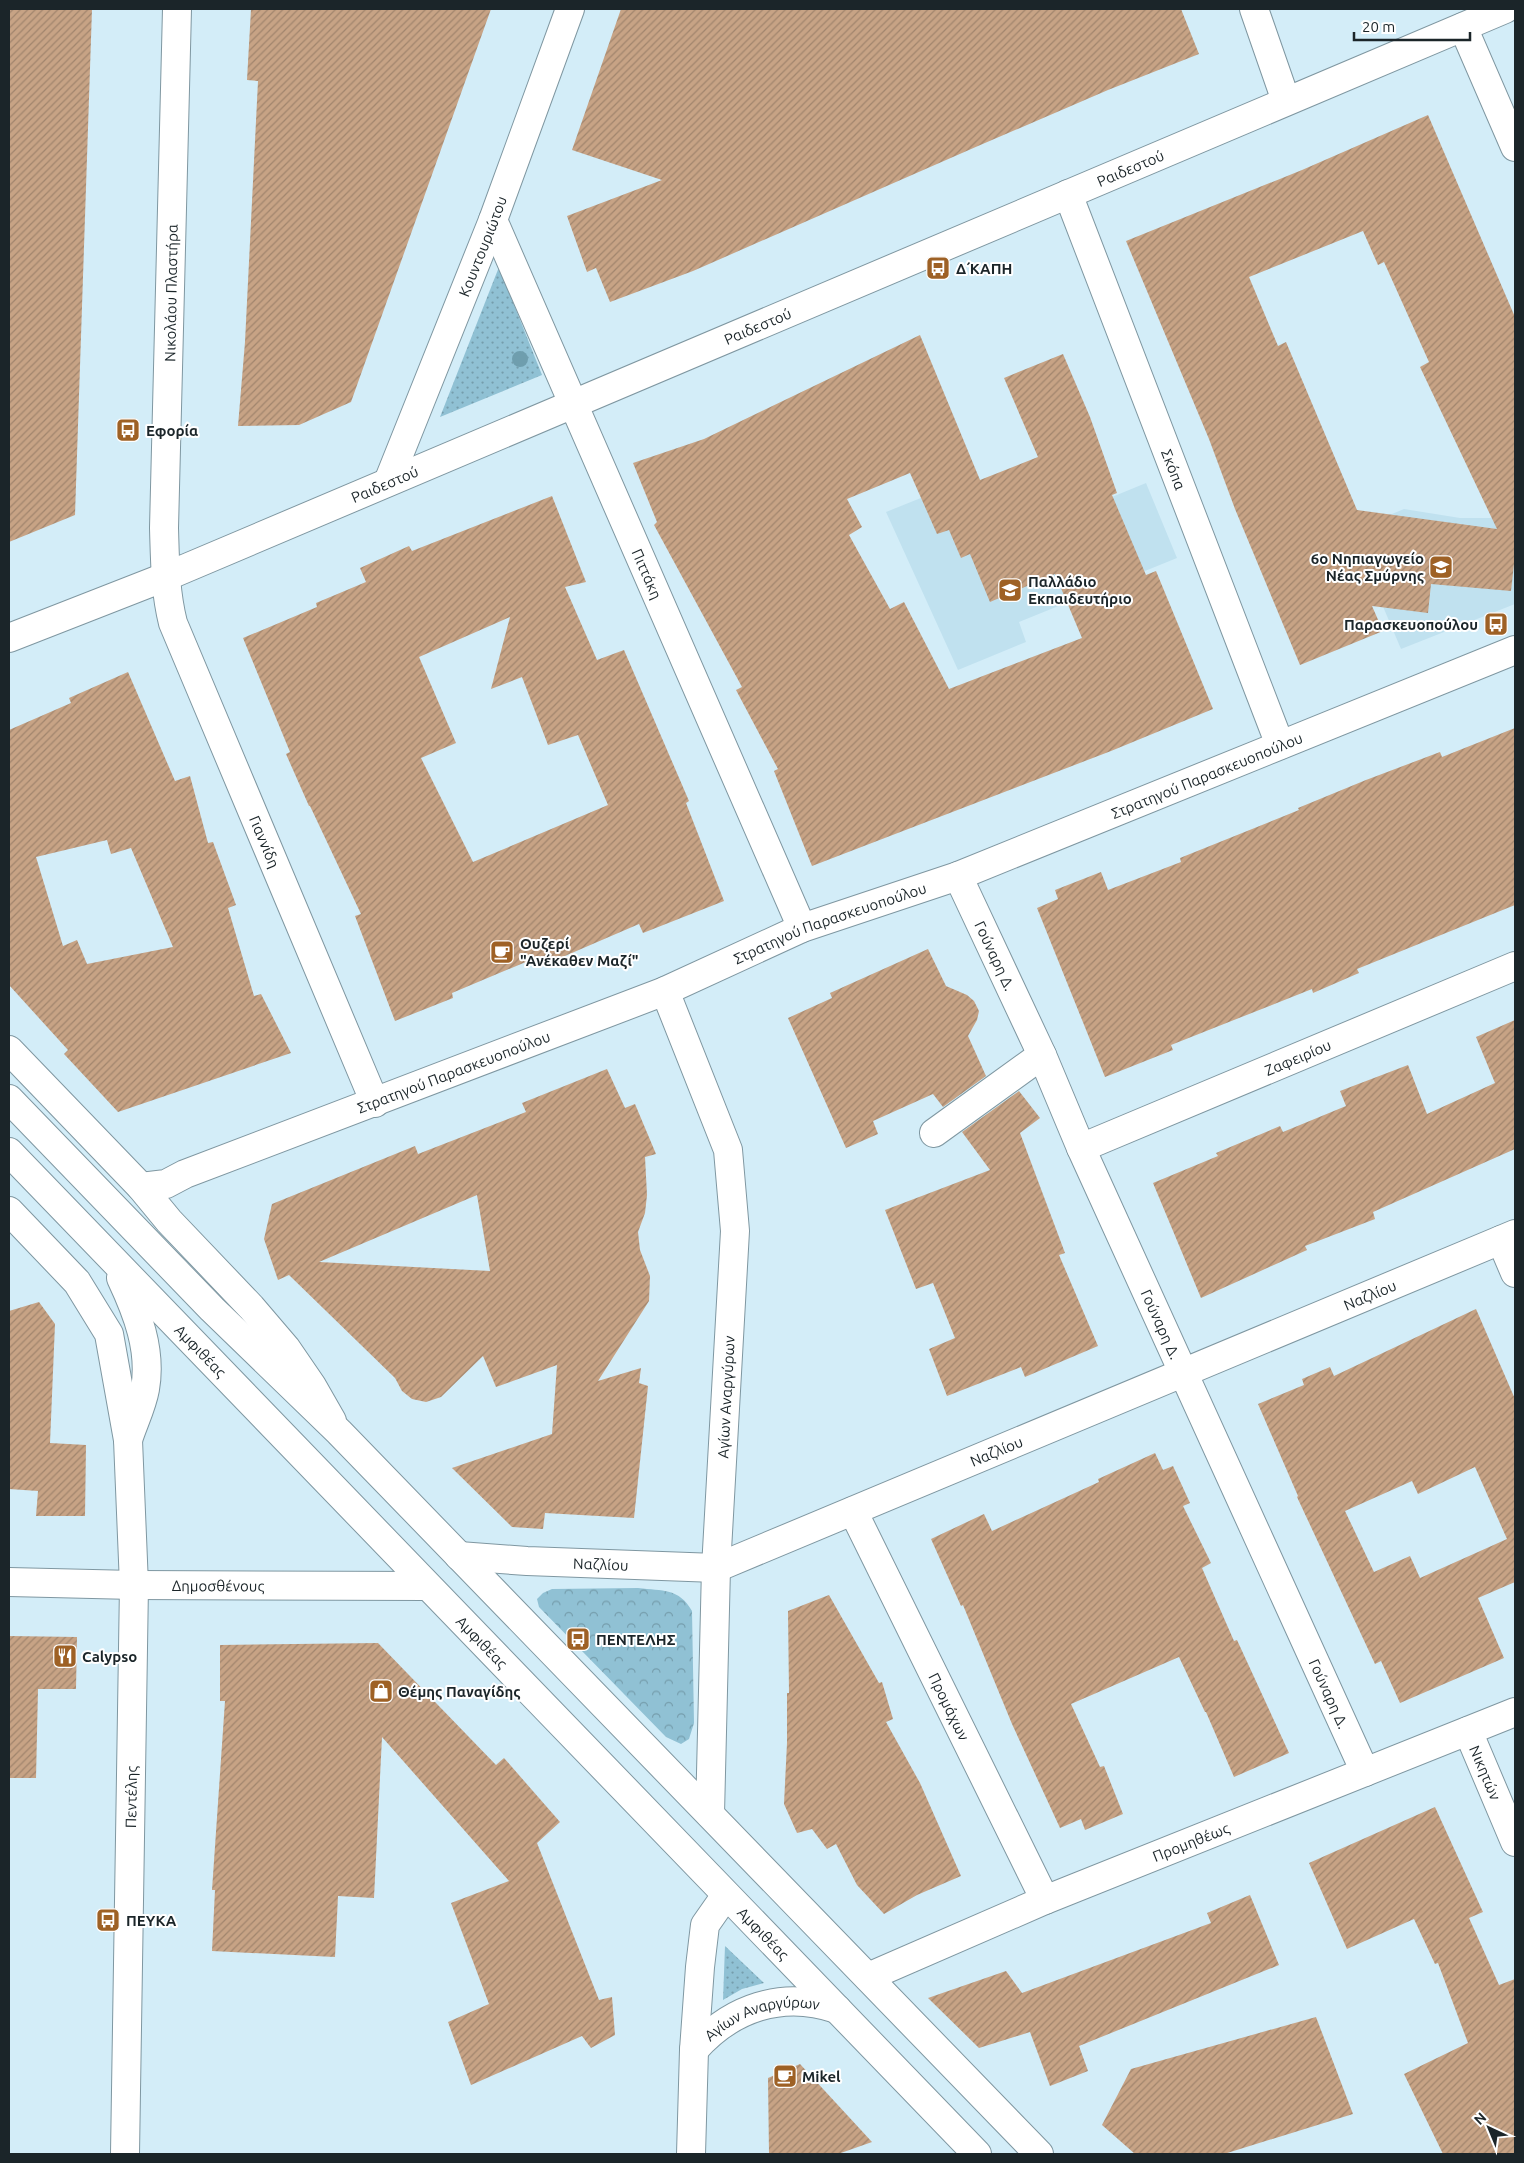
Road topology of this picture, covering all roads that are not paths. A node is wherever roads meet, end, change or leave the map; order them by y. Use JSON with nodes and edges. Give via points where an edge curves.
{"nodes":[{"id":1,"x":177,"y":9,"type":"edge"},
{"id":2,"x":570,"y":9,"type":"edge"},
{"id":3,"x":1254,"y":9,"type":"edge"},
{"id":4,"x":1505,"y":9,"type":"edge"},
{"id":5,"x":1463,"y":26,"type":"junction"},
{"id":6,"x":1286,"y":101,"type":"junction"},
{"id":7,"x":1515,"y":147,"type":"edge"},
{"id":8,"x":1068,"y":194,"type":"junction"},
{"id":9,"x":493,"y":220,"type":"junction"},
{"id":10,"x":573,"y":404,"type":"junction"},
{"id":11,"x":388,"y":482,"type":"junction"},
{"id":12,"x":165,"y":577,"type":"junction"},
{"id":13,"x":9,"y":638,"type":"edge"},
{"id":14,"x":1515,"y":650,"type":"edge"},
{"id":15,"x":1280,"y":745,"type":"junction"},
{"id":16,"x":958,"y":876,"type":"junction"},
{"id":17,"x":802,"y":928,"type":"junction"},
{"id":18,"x":1515,"y":966,"type":"edge"},
{"id":19,"x":665,"y":991,"type":"junction"},
{"id":20,"x":9,"y":1050,"type":"edge"},
{"id":21,"x":1042,"y":1056,"type":"junction"},
{"id":22,"x":9,"y":1098,"type":"edge"},
{"id":23,"x":375,"y":1103,"type":"junction"},
{"id":24,"x":934,"y":1133,"type":"dead end"},
{"id":25,"x":1081,"y":1148,"type":"junction"},
{"id":26,"x":9,"y":1152,"type":"edge"},
{"id":27,"x":141,"y":1187,"type":"junction"},
{"id":28,"x":9,"y":1211,"type":"edge"},
{"id":29,"x":1508,"y":1237,"type":"edge"},
{"id":30,"x":111,"y":1259,"type":"junction"},
{"id":31,"x":1515,"y":1273,"type":"edge"},
{"id":32,"x":1183,"y":1372,"type":"junction"},
{"id":33,"x":339,"y":1432,"type":"junction"},
{"id":34,"x":128,"y":1440,"type":"junction"},
{"id":35,"x":853,"y":1511,"type":"junction"},
{"id":36,"x":459,"y":1556,"type":"junction"},
{"id":37,"x":716,"y":1568,"type":"junction"},
{"id":38,"x":9,"y":1582,"type":"edge"},
{"id":39,"x":134,"y":1585,"type":"junction"},
{"id":40,"x":427,"y":1586,"type":"junction"},
{"id":41,"x":1515,"y":1712,"type":"edge"},
{"id":42,"x":1468,"y":1731,"type":"junction"},
{"id":43,"x":1365,"y":1772,"type":"junction"},
{"id":44,"x":710,"y":1814,"type":"junction"},
{"id":45,"x":1515,"y":1842,"type":"edge"},
{"id":46,"x":726,"y":1895,"type":"junction"},
{"id":47,"x":1045,"y":1900,"type":"junction"},
{"id":48,"x":868,"y":1977,"type":"junction"},
{"id":49,"x":837,"y":2009,"type":"junction"},
{"id":50,"x":694,"y":2050,"type":"junction"},
{"id":51,"x":125,"y":2154,"type":"edge"},
{"id":52,"x":691,"y":2154,"type":"edge"},
{"id":53,"x":977,"y":2154,"type":"edge"},
{"id":54,"x":1040,"y":2154,"type":"edge"}],
"edges":[{"from":1,"to":12,"type":"street","name":"Νικολάου Πλαστήρα"},
{"from":2,"to":9,"type":"street","name":"Κουντουριώτου"},
{"from":3,"to":6,"type":"street"},
{"from":4,"to":5,"type":"street","name":"Ραιδεστού"},
{"from":5,"to":6,"type":"street","name":"Ραιδεστού"},
{"from":5,"to":7,"type":"street"},
{"from":6,"to":8,"type":"street","name":"Ραιδεστού"},
{"from":8,"to":10,"type":"street","name":"Ραιδεστού"},
{"from":8,"to":15,"type":"street","name":"Σκόπα"},
{"from":9,"to":10,"type":"street","name":"Πιττάκη"},
{"from":9,"to":11,"type":"street","name":"Κουντουριώτου"},
{"from":10,"to":11,"type":"street","name":"Ραιδεστού"},
{"from":10,"to":17,"type":"street","name":"Πιττάκη"},
{"from":11,"to":12,"type":"street","name":"Ραιδεστού"},
{"from":12,"to":13,"type":"street","name":"Ραιδεστού"},
{"from":12,"to":23,"type":"street","name":"Γιαννίδη","via":[[173,623]]},
{"from":14,"to":15,"type":"street","name":"Στρατηγού Παρασκευοπούλου"},
{"from":15,"to":16,"type":"street","name":"Στρατηγού Παρασκευοπούλου"},
{"from":16,"to":17,"type":"street","name":"Στρατηγού Παρασκευοπούλου"},
{"from":16,"to":21,"type":"street","name":"Γούναρη Δ."},
{"from":17,"to":19,"type":"street","name":"Στρατηγού Παρασκευοπούλου"},
{"from":18,"to":25,"type":"street","name":"Ζαφειρίου"},
{"from":19,"to":23,"type":"street","name":"Στρατηγού Παρασκευοπούλου"},
{"from":19,"to":37,"type":"street","name":"Αγίων Αναργύρων","via":[[728,1150],[735,1232]]},
{"from":20,"to":27,"type":"street"},
{"from":21,"to":24,"type":"street"},
{"from":21,"to":25,"type":"street","name":"Γούναρη Δ."},
{"from":22,"to":33,"type":"street","via":[[212,1309]]},
{"from":23,"to":27,"type":"street","name":"Στρατηγού Παρασκευοπούλου","via":[[166,1184]]},
{"from":25,"to":32,"type":"street","name":"Γούναρη Δ."},
{"from":26,"to":30,"type":"street","name":"Αμφιθέας"},
{"from":27,"to":33,"type":"street","via":[[286,1348]]},
{"from":28,"to":34,"type":"street","via":[[77,1282],[109,1334]]},
{"from":29,"to":31,"type":"street"},
{"from":29,"to":32,"type":"street","name":"Ναζλίου"},
{"from":30,"to":34,"type":"street","via":[[142,1327],[146,1353],[145,1389]]},
{"from":30,"to":40,"type":"street","name":"Αμφιθέας"},
{"from":32,"to":35,"type":"street","name":"Ναζλίου"},
{"from":32,"to":43,"type":"street","name":"Γούναρη Δ."},
{"from":33,"to":36,"type":"street"},
{"from":34,"to":39,"type":"street","name":"Πεντέλης"},
{"from":35,"to":37,"type":"street","name":"Ναζλίου"},
{"from":35,"to":47,"type":"street","name":"Προμάχων"},
{"from":36,"to":37,"type":"street","name":"Ναζλίου"},
{"from":36,"to":44,"type":"street"},
{"from":37,"to":44,"type":"street","name":"Αγίων Αναργύρων"},
{"from":38,"to":39,"type":"street","name":"Δημοσθένους"},
{"from":39,"to":40,"type":"street","name":"Δημοσθένους"},
{"from":39,"to":51,"type":"street","name":"Πεντέλης"},
{"from":40,"to":46,"type":"street","name":"Αμφιθέας"},
{"from":41,"to":42,"type":"street","name":"Προμηθέως"},
{"from":42,"to":43,"type":"street","name":"Προμηθέως"},
{"from":42,"to":45,"type":"street","name":"Νικητών"},
{"from":43,"to":47,"type":"street","name":"Προμηθέως"},
{"from":44,"to":48,"type":"street"},
{"from":46,"to":49,"type":"street","name":"Αμφιθέας"},
{"from":46,"to":50,"type":"street","name":"Αγίων Αναργύρων","via":[[705,1925]]},
{"from":47,"to":48,"type":"street","name":"Προμηθέως"},
{"from":48,"to":54,"type":"street"},
{"from":49,"to":50,"type":"street","name":"Αγίων Αναργύρων","via":[[805,2001],[764,2005],[721,2025]]},
{"from":49,"to":53,"type":"street","name":"Αμφιθέας"},
{"from":50,"to":52,"type":"street","name":"Αγίων Αναργύρων"}]}
